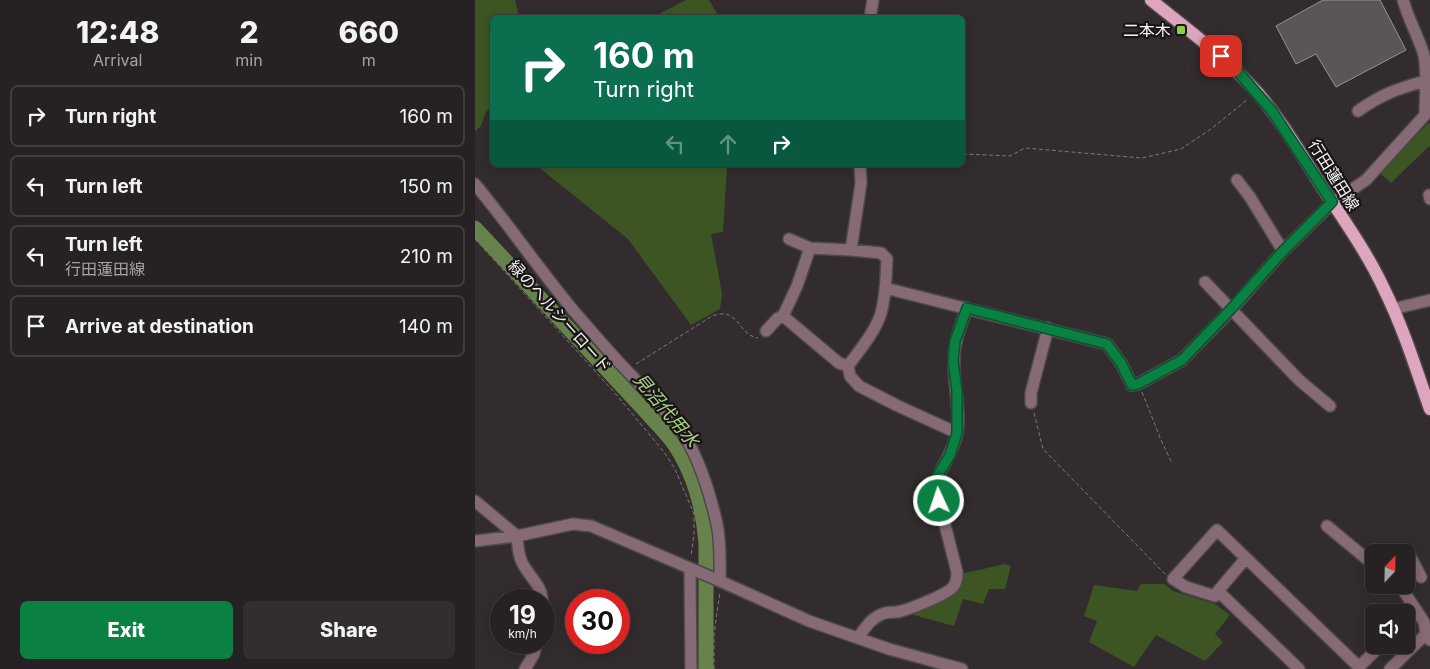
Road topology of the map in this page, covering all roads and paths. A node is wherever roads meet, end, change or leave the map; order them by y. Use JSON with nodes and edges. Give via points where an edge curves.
{"nodes":[{"id":1,"x":873,"y":0,"type":"edge"},
{"id":2,"x":1151,"y":0,"type":"edge"},
{"id":3,"x":1403,"y":0,"type":"edge"},
{"id":4,"x":870,"y":15,"type":"edge"},
{"id":5,"x":1425,"y":81,"type":"junction"},
{"id":6,"x":1257,"y":92,"type":"junction"},
{"id":7,"x":1358,"y":111,"type":"dead end"},
{"id":8,"x":965,"y":154,"type":"edge"},
{"id":9,"x":860,"y":167,"type":"edge"},
{"id":10,"x":1237,"y":180,"type":"dead end"},
{"id":11,"x":475,"y":184,"type":"edge"},
{"id":12,"x":1332,"y":202,"type":"junction"},
{"id":13,"x":475,"y":239,"type":"edge"},
{"id":14,"x":789,"y":240,"type":"dead end"},
{"id":15,"x":810,"y":248,"type":"junction"},
{"id":16,"x":851,"y":250,"type":"junction"},
{"id":17,"x":1283,"y":251,"type":"junction"},
{"id":18,"x":1205,"y":282,"type":"dead end"},
{"id":19,"x":885,"y":288,"type":"junction"},
{"id":20,"x":1430,"y":300,"type":"edge"},
{"id":21,"x":967,"y":308,"type":"junction"},
{"id":22,"x":1231,"y":309,"type":"junction"},
{"id":23,"x":1393,"y":309,"type":"junction"},
{"id":24,"x":783,"y":316,"type":"junction"},
{"id":25,"x":1048,"y":328,"type":"junction"},
{"id":26,"x":766,"y":331,"type":"joint"},
{"id":27,"x":848,"y":366,"type":"junction"},
{"id":28,"x":629,"y":372,"type":"junction"},
{"id":29,"x":1138,"y":384,"type":"junction"},
{"id":30,"x":1031,"y":403,"type":"joint"},
{"id":31,"x":1330,"y":406,"type":"dead end"},
{"id":32,"x":1430,"y":409,"type":"edge"},
{"id":33,"x":957,"y":433,"type":"junction"},
{"id":34,"x":1172,"y":463,"type":"dead end"},
{"id":35,"x":475,"y":501,"type":"edge"},
{"id":36,"x":1327,"y":526,"type":"dead end"},
{"id":37,"x":517,"y":536,"type":"junction"},
{"id":38,"x":475,"y":541,"type":"edge"},
{"id":39,"x":1246,"y":558,"type":"junction"},
{"id":40,"x":1365,"y":558,"type":"edge"},
{"id":41,"x":1415,"y":562,"type":"edge"},
{"id":42,"x":692,"y":569,"type":"junction"},
{"id":43,"x":1426,"y":576,"type":"edge"},
{"id":44,"x":1173,"y":579,"type":"junction"},
{"id":45,"x":719,"y":580,"type":"junction"},
{"id":46,"x":539,"y":589,"type":"edge"},
{"id":47,"x":1218,"y":591,"type":"junction"},
{"id":48,"x":1408,"y":594,"type":"edge"},
{"id":49,"x":1417,"y":611,"type":"joint"},
{"id":50,"x":1428,"y":637,"type":"edge"},
{"id":51,"x":858,"y":638,"type":"junction"},
{"id":52,"x":534,"y":654,"type":"edge"},
{"id":53,"x":1372,"y":654,"type":"edge"},
{"id":54,"x":1358,"y":668,"type":"edge"},
{"id":55,"x":525,"y":669,"type":"edge"},
{"id":56,"x":691,"y":669,"type":"edge"},
{"id":57,"x":714,"y":669,"type":"edge"},
{"id":58,"x":962,"y":669,"type":"edge"},
{"id":59,"x":1299,"y":669,"type":"edge"},
{"id":60,"x":1390,"y":669,"type":"edge"}],
"edges":[{"from":1,"to":4,"type":"street"},
{"from":2,"to":6,"type":"main road","name":"行田蓮田線","via":[[1221,56]]},
{"from":3,"to":5,"type":"street","via":[[1423,54]]},
{"from":5,"to":7,"type":"street","via":[[1396,89]]},
{"from":5,"to":12,"type":"street","via":[[1425,115],[1366,180]]},
{"from":6,"to":8,"type":"path","via":[[1181,149],[1141,158],[1025,148],[1010,156]]},
{"from":6,"to":12,"type":"main road","name":"行田蓮田線"},
{"from":9,"to":16,"type":"street","via":[[861,183]]},
{"from":10,"to":17,"type":"street"},
{"from":11,"to":28,"type":"street","via":[[568,303]]},
{"from":12,"to":17,"type":"street"},
{"from":12,"to":23,"type":"main road","name":"行田蓮田線","via":[[1377,275]]},
{"from":13,"to":42,"type":"path","name":"緑のヘルシーロード","via":[[664,452],[694,514]]},
{"from":14,"to":15,"type":"street"},
{"from":15,"to":16,"type":"street"},
{"from":15,"to":24,"type":"street"},
{"from":16,"to":19,"type":"street","via":[[881,253],[887,259]]},
{"from":17,"to":22,"type":"street"},
{"from":18,"to":22,"type":"street"},
{"from":19,"to":21,"type":"street"},
{"from":19,"to":27,"type":"street","via":[[876,326]]},
{"from":20,"to":23,"type":"street"},
{"from":21,"to":25,"type":"street"},
{"from":21,"to":33,"type":"street","via":[[955,341],[953,361]]},
{"from":22,"to":29,"type":"street","via":[[1182,360]]},
{"from":22,"to":31,"type":"street","via":[[1299,380]]},
{"from":23,"to":32,"type":"main road","name":"行田蓮田線"},
{"from":24,"to":26,"type":"street"},
{"from":24,"to":27,"type":"street","via":[[839,363]]},
{"from":25,"to":29,"type":"street","via":[[1107,344],[1132,385]]},
{"from":25,"to":30,"type":"street"},
{"from":26,"to":28,"type":"path","via":[[759,338],[753,337],[723,312],[638,362]]},
{"from":27,"to":33,"type":"street","via":[[850,376],[859,386]]},
{"from":28,"to":45,"type":"street","via":[[668,414],[688,442],[704,478],[717,524]]},
{"from":29,"to":34,"type":"path"},
{"from":30,"to":44,"type":"path","via":[[1043,449]]},
{"from":33,"to":51,"type":"street","via":[[935,486],[957,572],[956,582],[952,588],[918,606],[884,612],[867,623]]},
{"from":35,"to":37,"type":"street"},
{"from":36,"to":40,"type":"street"},
{"from":37,"to":38,"type":"street"},
{"from":37,"to":42,"type":"street","via":[[573,524],[591,526]]},
{"from":37,"to":46,"type":"street","via":[[521,561]]},
{"from":39,"to":44,"type":"street","via":[[1217,530]]},
{"from":39,"to":47,"type":"street"},
{"from":39,"to":54,"type":"street"},
{"from":41,"to":43,"type":"street"},
{"from":42,"to":45,"type":"street"},
{"from":42,"to":56,"type":"street"},
{"from":44,"to":47,"type":"street","via":[[1186,587],[1215,596]]},
{"from":45,"to":51,"type":"street","via":[[809,621]]},
{"from":45,"to":57,"type":"path"},
{"from":47,"to":59,"type":"street"},
{"from":48,"to":49,"type":"street"},
{"from":49,"to":50,"type":"street"},
{"from":50,"to":60,"type":"street"},
{"from":51,"to":58,"type":"street"},
{"from":52,"to":55,"type":"street"},
{"from":53,"to":54,"type":"street"}]}
